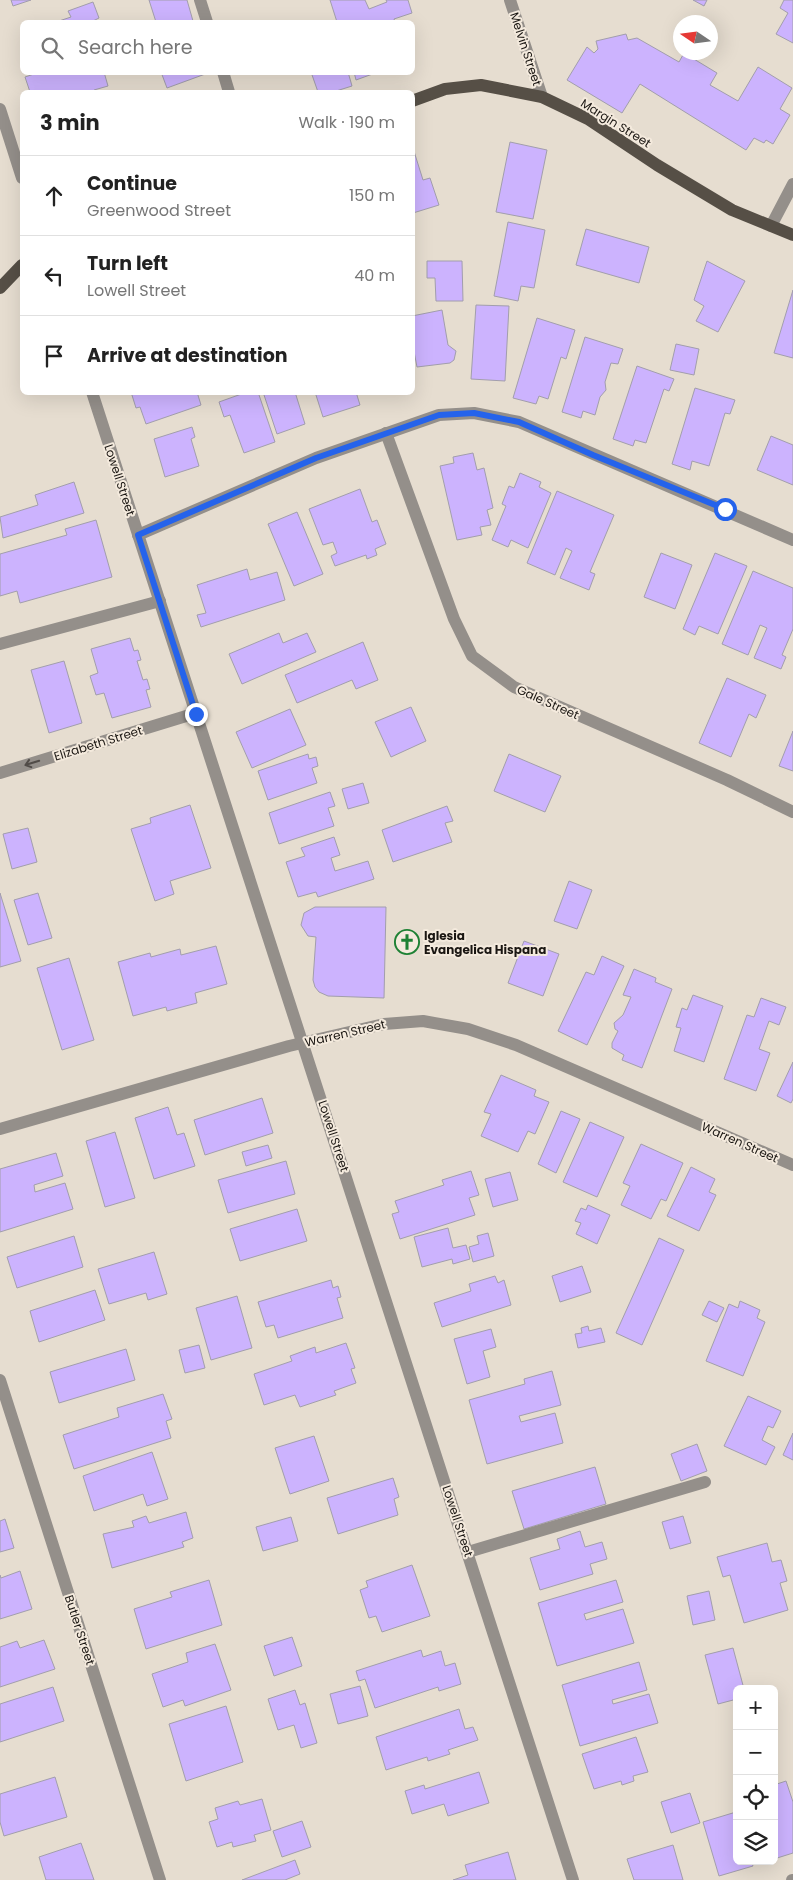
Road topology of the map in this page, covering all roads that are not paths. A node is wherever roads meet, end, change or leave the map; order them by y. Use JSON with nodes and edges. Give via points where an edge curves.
{"nodes":[{"id":1,"x":200,"y":0,"type":"edge"},
{"id":2,"x":510,"y":0,"type":"edge"},
{"id":3,"x":206,"y":20,"type":"edge"},
{"id":4,"x":224,"y":75,"type":"edge"},
{"id":5,"x":228,"y":90,"type":"edge"},
{"id":6,"x":542,"y":97,"type":"junction"},
{"id":7,"x":415,"y":100,"type":"edge"},
{"id":8,"x":0,"y":108,"type":"edge"},
{"id":9,"x":20,"y":172,"type":"edge"},
{"id":10,"x":793,"y":184,"type":"edge"},
{"id":11,"x":772,"y":226,"type":"junction"},
{"id":12,"x":793,"y":235,"type":"edge"},
{"id":13,"x":20,"y":267,"type":"edge"},
{"id":14,"x":0,"y":288,"type":"edge"},
{"id":15,"x":93,"y":395,"type":"edge"},
{"id":16,"x":386,"y":433,"type":"junction"},
{"id":17,"x":138,"y":535,"type":"junction"},
{"id":18,"x":793,"y":540,"type":"edge"},
{"id":19,"x":160,"y":601,"type":"junction"},
{"id":20,"x":0,"y":644,"type":"edge"},
{"id":21,"x":196,"y":714,"type":"junction"},
{"id":22,"x":0,"y":773,"type":"edge"},
{"id":23,"x":793,"y":812,"type":"edge"},
{"id":24,"x":303,"y":1042,"type":"junction"},
{"id":25,"x":0,"y":1129,"type":"edge"},
{"id":26,"x":793,"y":1165,"type":"edge"},
{"id":27,"x":0,"y":1380,"type":"edge"},
{"id":28,"x":705,"y":1482,"type":"dead end"},
{"id":29,"x":468,"y":1552,"type":"junction"},
{"id":30,"x":160,"y":1880,"type":"edge"},
{"id":31,"x":573,"y":1880,"type":"edge"}],
"edges":[{"from":1,"to":3,"type":"street"},
{"from":2,"to":6,"type":"street","name":"Melvin Street"},
{"from":4,"to":5,"type":"street"},
{"from":6,"to":7,"type":"main road","name":"Margin Street","via":[[481,85],[445,89]]},
{"from":6,"to":11,"type":"main road","name":"Margin Street","via":[[588,119],[732,210]]},
{"from":8,"to":9,"type":"street"},
{"from":10,"to":11,"type":"street"},
{"from":11,"to":12,"type":"main road","name":"Margin Street"},
{"from":13,"to":14,"type":"main road"},
{"from":15,"to":17,"type":"street","name":"Lowell Street"},
{"from":16,"to":17,"type":"street","via":[[316,458]]},
{"from":16,"to":18,"type":"street","via":[[439,415],[474,413],[519,422]]},
{"from":16,"to":23,"type":"street","name":"Gale Street","via":[[454,619],[472,656],[514,686]]},
{"from":17,"to":19,"type":"street","name":"Lowell Street"},
{"from":19,"to":20,"type":"street"},
{"from":19,"to":21,"type":"street","name":"Lowell Street"},
{"from":21,"to":22,"type":"street","name":"Elizabeth Street","one_way":true},
{"from":21,"to":24,"type":"street","name":"Lowell Street"},
{"from":24,"to":25,"type":"street","name":"Warren Street"},
{"from":24,"to":26,"type":"street","name":"Warren Street","via":[[384,1024],[423,1021],[468,1029],[516,1044]]},
{"from":24,"to":29,"type":"street","name":"Lowell Street"},
{"from":27,"to":30,"type":"street","name":"Butler Street"},
{"from":28,"to":29,"type":"street"},
{"from":29,"to":31,"type":"street","name":"Lowell Street"}]}
